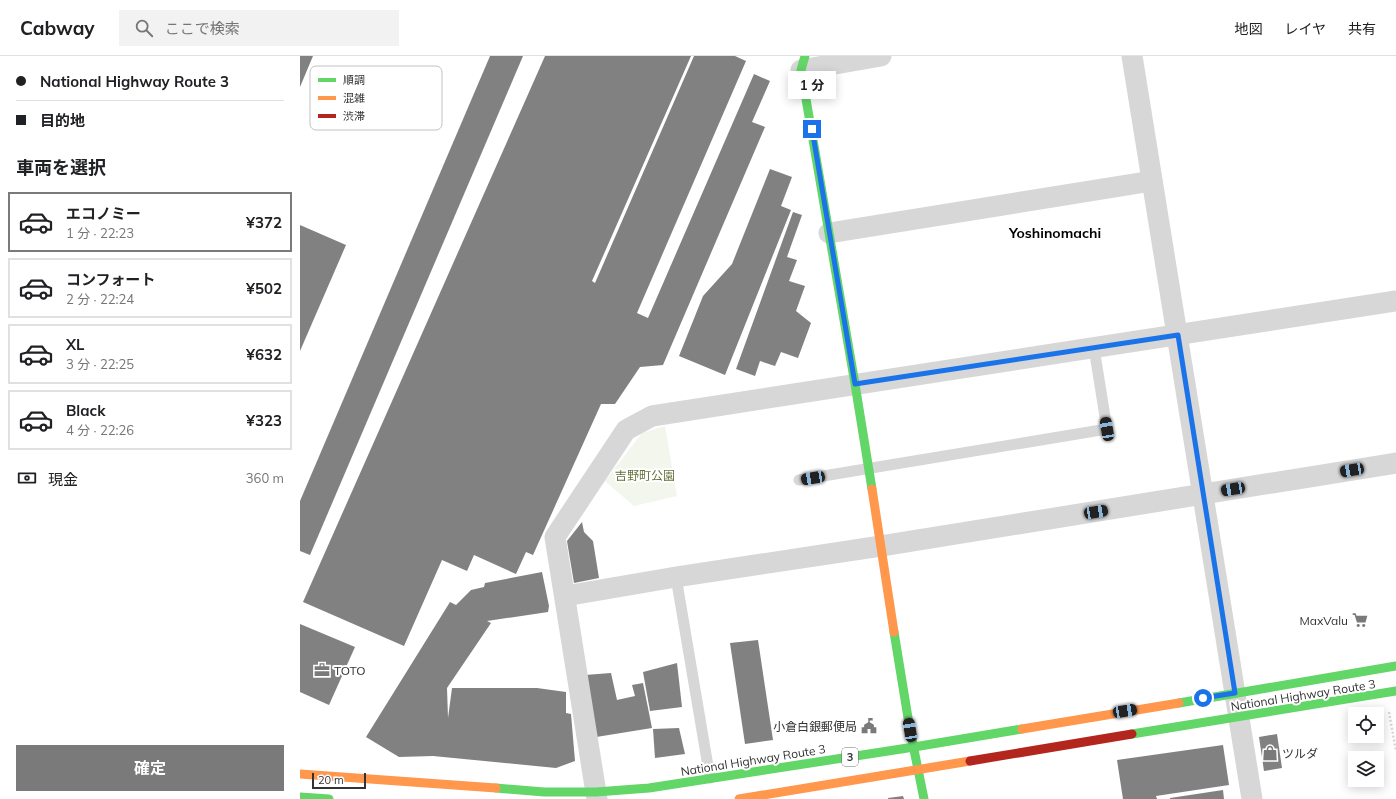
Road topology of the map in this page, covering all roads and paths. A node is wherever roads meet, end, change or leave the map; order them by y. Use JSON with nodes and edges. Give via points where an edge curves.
{"nodes":[{"id":1,"x":881,"y":56,"type":"edge"},
{"id":2,"x":1132,"y":56,"type":"edge"},
{"id":3,"x":803,"y":63,"type":"edge"},
{"id":4,"x":1152,"y":181,"type":"junction"},
{"id":5,"x":829,"y":234,"type":"junction"},
{"id":6,"x":1396,"y":301,"type":"edge"},
{"id":7,"x":1178,"y":335,"type":"junction"},
{"id":8,"x":1094,"y":348,"type":"junction"},
{"id":9,"x":855,"y":384,"type":"junction"},
{"id":10,"x":1396,"y":462,"type":"edge"},
{"id":11,"x":869,"y":468,"type":"junction"},
{"id":12,"x":799,"y":480,"type":"dead end"},
{"id":13,"x":1203,"y":494,"type":"junction"},
{"id":14,"x":881,"y":546,"type":"junction"},
{"id":15,"x":676,"y":577,"type":"junction"},
{"id":16,"x":565,"y":596,"type":"junction"},
{"id":17,"x":1396,"y":666,"type":"edge"},
{"id":18,"x":1396,"y":692,"type":"edge"},
{"id":19,"x":1235,"y":693,"type":"junction"},
{"id":20,"x":1388,"y":705,"type":"dead end"},
{"id":21,"x":1239,"y":717,"type":"junction"},
{"id":22,"x":914,"y":747,"type":"junction"},
{"id":23,"x":1396,"y":751,"type":"edge"},
{"id":24,"x":919,"y":771,"type":"junction"},
{"id":25,"x":300,"y":774,"type":"edge"},
{"id":26,"x":710,"y":778,"type":"junction"},
{"id":27,"x":596,"y":796,"type":"edge"},
{"id":28,"x":300,"y":797,"type":"edge"},
{"id":29,"x":329,"y":799,"type":"edge"},
{"id":30,"x":739,"y":799,"type":"edge"},
{"id":31,"x":924,"y":799,"type":"edge"},
{"id":32,"x":1252,"y":799,"type":"edge"}],
"edges":[{"from":1,"to":3,"type":"street"},
{"from":2,"to":4,"type":"street"},
{"from":3,"to":5,"type":"main road"},
{"from":4,"to":5,"type":"street"},
{"from":4,"to":7,"type":"street"},
{"from":5,"to":9,"type":"main road"},
{"from":6,"to":7,"type":"street"},
{"from":7,"to":8,"type":"street"},
{"from":7,"to":13,"type":"street"},
{"from":8,"to":9,"type":"street"},
{"from":8,"to":11,"type":"lane","via":[[1107,429]]},
{"from":9,"to":11,"type":"main road"},
{"from":9,"to":16,"type":"street","via":[[652,416],[626,430],[555,537]]},
{"from":10,"to":13,"type":"street"},
{"from":11,"to":12,"type":"lane"},
{"from":11,"to":14,"type":"main road"},
{"from":13,"to":14,"type":"street"},
{"from":13,"to":19,"type":"street"},
{"from":14,"to":15,"type":"street"},
{"from":14,"to":22,"type":"main road"},
{"from":15,"to":16,"type":"street"},
{"from":15,"to":26,"type":"lane"},
{"from":16,"to":27,"type":"street"},
{"from":17,"to":19,"type":"main road","name":"National Highway Route 3","number":"3"},
{"from":18,"to":21,"type":"main road","name":"National Highway Route 3","number":"3"},
{"from":19,"to":21,"type":"street"},
{"from":19,"to":22,"type":"main road","name":"National Highway Route 3","number":"3"},
{"from":20,"to":23,"type":"path"},
{"from":21,"to":24,"type":"main road","name":"National Highway Route 3","number":"3"},
{"from":21,"to":32,"type":"street"},
{"from":22,"to":24,"type":"main road"},
{"from":22,"to":26,"type":"main road","name":"National Highway Route 3","number":"3"},
{"from":24,"to":30,"type":"main road","name":"National Highway Route 3","number":"3"},
{"from":24,"to":31,"type":"main road"},
{"from":25,"to":27,"type":"main road","name":"National Highway Route 3","number":"3"},
{"from":26,"to":27,"type":"main road","name":"National Highway Route 3","number":"3"},
{"from":28,"to":29,"type":"main road"}]}
